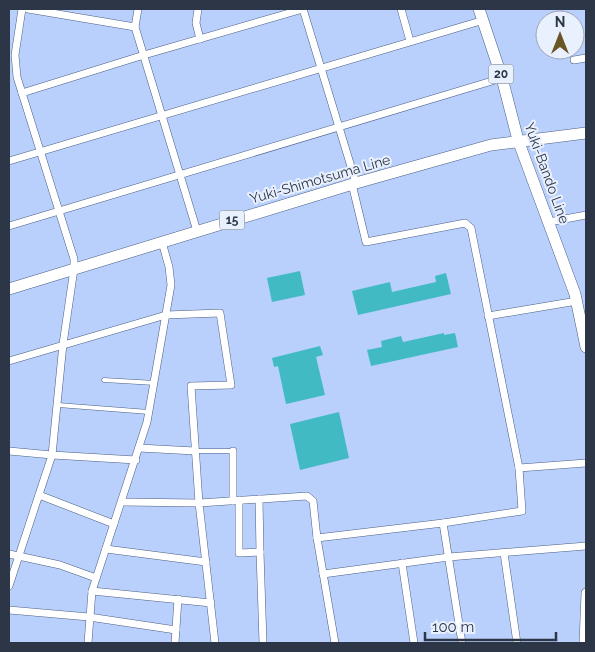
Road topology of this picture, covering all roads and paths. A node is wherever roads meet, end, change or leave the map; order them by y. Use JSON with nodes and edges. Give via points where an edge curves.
{"nodes":[{"id":1,"x":22,"y":9,"type":"edge"},
{"id":2,"x":28,"y":9,"type":"edge"},
{"id":3,"x":138,"y":9,"type":"edge"},
{"id":4,"x":198,"y":9,"type":"edge"},
{"id":5,"x":303,"y":9,"type":"edge"},
{"id":6,"x":401,"y":9,"type":"edge"},
{"id":7,"x":480,"y":9,"type":"edge"},
{"id":8,"x":484,"y":20,"type":"junction"},
{"id":9,"x":135,"y":27,"type":"junction"},
{"id":10,"x":200,"y":39,"type":"junction"},
{"id":11,"x":410,"y":41,"type":"junction"},
{"id":12,"x":144,"y":55,"type":"junction"},
{"id":13,"x":321,"y":68,"type":"junction"},
{"id":14,"x":502,"y":78,"type":"junction"},
{"id":15,"x":22,"y":92,"type":"junction"},
{"id":16,"x":162,"y":114,"type":"junction"},
{"id":17,"x":339,"y":126,"type":"junction"},
{"id":18,"x":586,"y":133,"type":"edge"},
{"id":19,"x":518,"y":140,"type":"junction"},
{"id":20,"x":40,"y":152,"type":"junction"},
{"id":21,"x":9,"y":161,"type":"edge"},
{"id":22,"x":180,"y":174,"type":"junction"},
{"id":23,"x":354,"y":184,"type":"junction"},
{"id":24,"x":59,"y":211,"type":"junction"},
{"id":25,"x":586,"y":215,"type":"edge"},
{"id":26,"x":549,"y":222,"type":"junction"},
{"id":27,"x":9,"y":226,"type":"edge"},
{"id":28,"x":197,"y":231,"type":"junction"},
{"id":29,"x":162,"y":242,"type":"junction"},
{"id":30,"x":74,"y":269,"type":"junction"},
{"id":31,"x":9,"y":289,"type":"edge"},
{"id":32,"x":577,"y":301,"type":"junction"},
{"id":33,"x":166,"y":315,"type":"junction"},
{"id":34,"x":488,"y":316,"type":"junction"},
{"id":35,"x":63,"y":344,"type":"junction"},
{"id":36,"x":586,"y":347,"type":"edge"},
{"id":37,"x":9,"y":361,"type":"edge"},
{"id":38,"x":104,"y":380,"type":"dead end"},
{"id":39,"x":155,"y":383,"type":"junction"},
{"id":40,"x":58,"y":405,"type":"junction"},
{"id":41,"x":149,"y":412,"type":"junction"},
{"id":42,"x":139,"y":448,"type":"junction"},
{"id":43,"x":9,"y":451,"type":"edge"},
{"id":44,"x":195,"y":451,"type":"junction"},
{"id":45,"x":233,"y":451,"type":"joint"},
{"id":46,"x":52,"y":456,"type":"junction"},
{"id":47,"x":136,"y":460,"type":"junction"},
{"id":48,"x":586,"y":463,"type":"edge"},
{"id":49,"x":519,"y":468,"type":"junction"},
{"id":50,"x":39,"y":495,"type":"junction"},
{"id":51,"x":259,"y":499,"type":"junction"},
{"id":52,"x":236,"y":500,"type":"junction"},
{"id":53,"x":122,"y":502,"type":"junction"},
{"id":54,"x":198,"y":503,"type":"junction"},
{"id":55,"x":444,"y":523,"type":"junction"},
{"id":56,"x":114,"y":524,"type":"junction"},
{"id":57,"x":317,"y":538,"type":"junction"},
{"id":58,"x":586,"y":546,"type":"edge"},
{"id":59,"x":106,"y":549,"type":"junction"},
{"id":60,"x":260,"y":552,"type":"junction"},
{"id":61,"x":504,"y":553,"type":"junction"},
{"id":62,"x":9,"y":554,"type":"edge"},
{"id":63,"x":19,"y":556,"type":"junction"},
{"id":64,"x":449,"y":557,"type":"junction"},
{"id":65,"x":206,"y":562,"type":"junction"},
{"id":66,"x":402,"y":563,"type":"junction"},
{"id":67,"x":323,"y":574,"type":"junction"},
{"id":68,"x":96,"y":578,"type":"junction"},
{"id":69,"x":9,"y":586,"type":"edge"},
{"id":70,"x":92,"y":590,"type":"junction"},
{"id":71,"x":586,"y":593,"type":"edge"},
{"id":72,"x":178,"y":599,"type":"junction"},
{"id":73,"x":211,"y":603,"type":"junction"},
{"id":74,"x":9,"y":610,"type":"edge"},
{"id":75,"x":89,"y":617,"type":"junction"},
{"id":76,"x":176,"y":630,"type":"junction"},
{"id":77,"x":88,"y":643,"type":"edge"},
{"id":78,"x":175,"y":643,"type":"edge"},
{"id":79,"x":215,"y":643,"type":"edge"},
{"id":80,"x":264,"y":643,"type":"edge"},
{"id":81,"x":335,"y":643,"type":"edge"},
{"id":82,"x":414,"y":643,"type":"edge"},
{"id":83,"x":462,"y":643,"type":"edge"},
{"id":84,"x":517,"y":643,"type":"edge"},
{"id":85,"x":584,"y":643,"type":"edge"}],
"edges":[{"from":1,"to":15,"type":"street","via":[[15,55]]},
{"from":2,"to":9,"type":"street"},
{"from":3,"to":9,"type":"street"},
{"from":4,"to":10,"type":"street","via":[[196,23]]},
{"from":5,"to":10,"type":"street"},
{"from":5,"to":13,"type":"street"},
{"from":6,"to":11,"type":"street"},
{"from":7,"to":8,"type":"main road","name":"Yuki-Bando Line","number":"20"},
{"from":8,"to":11,"type":"street"},
{"from":8,"to":14,"type":"main road","name":"Yuki-Bando Line","number":"20"},
{"from":9,"to":12,"type":"street"},
{"from":10,"to":12,"type":"street"},
{"from":11,"to":13,"type":"street"},
{"from":12,"to":15,"type":"street"},
{"from":12,"to":16,"type":"street"},
{"from":13,"to":16,"type":"street"},
{"from":13,"to":17,"type":"street"},
{"from":14,"to":17,"type":"street"},
{"from":14,"to":19,"type":"main road","name":"Yuki-Bando Line","number":"20"},
{"from":15,"to":20,"type":"street"},
{"from":16,"to":20,"type":"street"},
{"from":16,"to":22,"type":"street"},
{"from":17,"to":22,"type":"street"},
{"from":17,"to":23,"type":"street"},
{"from":18,"to":19,"type":"main road","name":"Yuki-Shimotsuma Line","number":"15"},
{"from":19,"to":23,"type":"main road","name":"Yuki-Shimotsuma Line","number":"15"},
{"from":19,"to":26,"type":"main road","name":"Yuki-Bando Line","number":"20"},
{"from":20,"to":21,"type":"street"},
{"from":20,"to":24,"type":"street"},
{"from":22,"to":24,"type":"street"},
{"from":22,"to":28,"type":"street"},
{"from":23,"to":28,"type":"main road","name":"Yuki-Shimotsuma Line","number":"15"},
{"from":23,"to":34,"type":"street","via":[[366,242],[465,224],[470,228]]},
{"from":24,"to":27,"type":"street"},
{"from":24,"to":30,"type":"street","via":[[74,259]]},
{"from":25,"to":26,"type":"street"},
{"from":26,"to":32,"type":"main road","name":"Yuki-Bando Line","number":"20"},
{"from":28,"to":29,"type":"main road","name":"Yuki-Shimotsuma Line","number":"15"},
{"from":29,"to":30,"type":"main road","name":"Yuki-Shimotsuma Line","number":"15"},
{"from":29,"to":33,"type":"street","via":[[170,285]]},
{"from":30,"to":31,"type":"main road","name":"Yuki-Shimotsuma Line","number":"15"},
{"from":30,"to":35,"type":"street"},
{"from":32,"to":34,"type":"street"},
{"from":32,"to":36,"type":"main road","name":"Yuki-Bando Line","number":"20"},
{"from":33,"to":35,"type":"street"},
{"from":33,"to":39,"type":"street"},
{"from":33,"to":44,"type":"street","via":[[220,313],[231,385],[191,386]]},
{"from":34,"to":49,"type":"street"},
{"from":35,"to":37,"type":"street"},
{"from":35,"to":40,"type":"street"},
{"from":38,"to":39,"type":"lane"},
{"from":39,"to":41,"type":"street"},
{"from":40,"to":41,"type":"lane"},
{"from":40,"to":46,"type":"street"},
{"from":41,"to":42,"type":"street"},
{"from":42,"to":44,"type":"street"},
{"from":42,"to":47,"type":"street"},
{"from":43,"to":46,"type":"street"},
{"from":44,"to":45,"type":"lane"},
{"from":44,"to":54,"type":"street"},
{"from":45,"to":52,"type":"street"},
{"from":46,"to":47,"type":"street"},
{"from":46,"to":50,"type":"street"},
{"from":47,"to":53,"type":"street"},
{"from":48,"to":49,"type":"street"},
{"from":49,"to":55,"type":"street","via":[[522,511]]},
{"from":50,"to":56,"type":"street"},
{"from":50,"to":63,"type":"street"},
{"from":51,"to":52,"type":"street"},
{"from":51,"to":57,"type":"street","via":[[307,496],[313,501]]},
{"from":51,"to":60,"type":"street"},
{"from":52,"to":54,"type":"street"},
{"from":52,"to":60,"type":"street","via":[[239,553]]},
{"from":53,"to":54,"type":"street"},
{"from":53,"to":56,"type":"street"},
{"from":54,"to":65,"type":"street"},
{"from":55,"to":57,"type":"street"},
{"from":55,"to":64,"type":"street"},
{"from":56,"to":59,"type":"street"},
{"from":57,"to":67,"type":"street"},
{"from":58,"to":61,"type":"street"},
{"from":59,"to":65,"type":"street"},
{"from":59,"to":68,"type":"street"},
{"from":60,"to":80,"type":"street"},
{"from":61,"to":64,"type":"street"},
{"from":61,"to":84,"type":"street"},
{"from":62,"to":63,"type":"street"},
{"from":63,"to":68,"type":"street","via":[[60,565]]},
{"from":63,"to":69,"type":"street"},
{"from":64,"to":66,"type":"street"},
{"from":64,"to":83,"type":"street"},
{"from":65,"to":73,"type":"street"},
{"from":66,"to":67,"type":"street"},
{"from":66,"to":82,"type":"street"},
{"from":67,"to":81,"type":"street"},
{"from":68,"to":70,"type":"street"},
{"from":70,"to":72,"type":"street"},
{"from":70,"to":75,"type":"street"},
{"from":71,"to":85,"type":"street"},
{"from":72,"to":73,"type":"street"},
{"from":72,"to":76,"type":"street"},
{"from":73,"to":79,"type":"street"},
{"from":74,"to":75,"type":"street"},
{"from":75,"to":76,"type":"street"},
{"from":75,"to":77,"type":"street"},
{"from":76,"to":78,"type":"street"}]}
